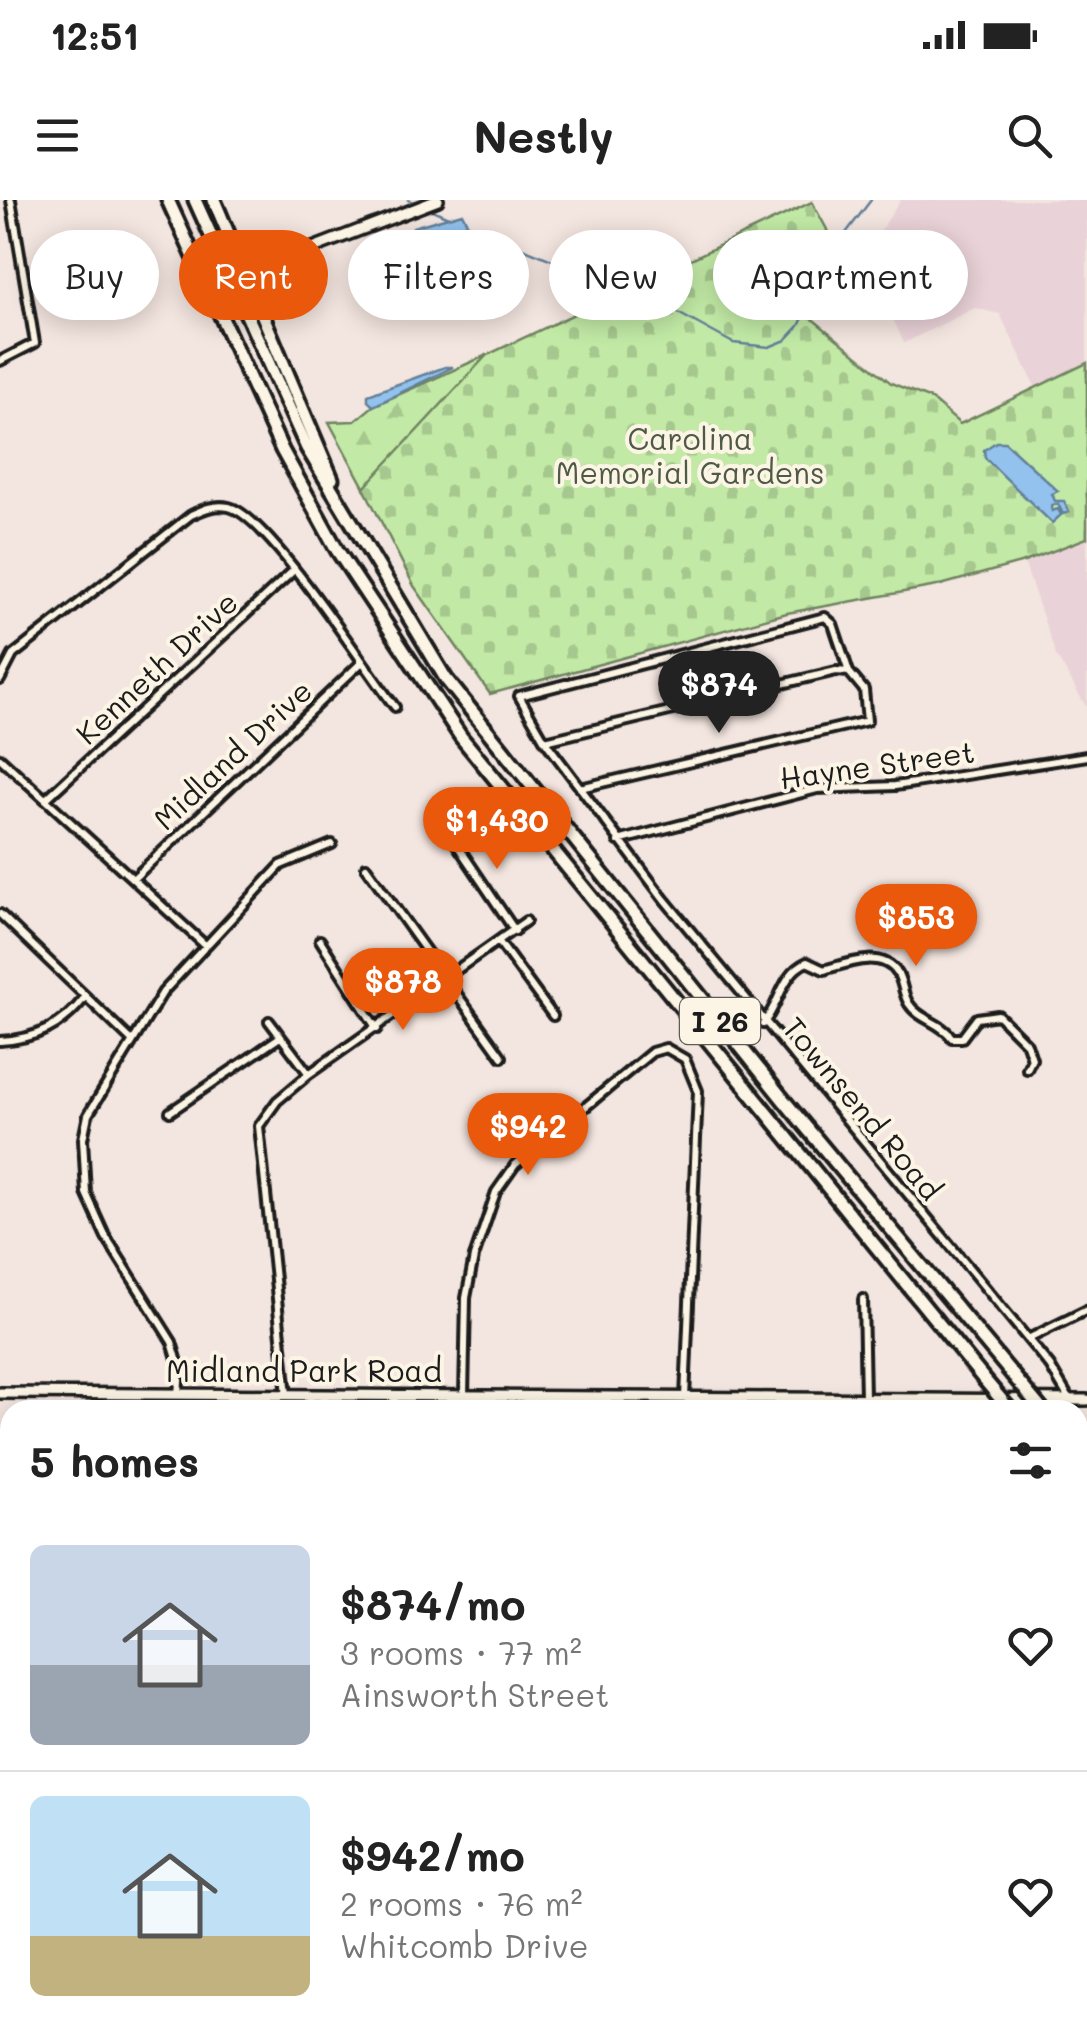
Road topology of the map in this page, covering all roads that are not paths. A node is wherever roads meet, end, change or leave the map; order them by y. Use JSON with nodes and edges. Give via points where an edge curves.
{"nodes":[{"id":1,"x":12,"y":200,"type":"edge"},
{"id":2,"x":165,"y":200,"type":"edge"},
{"id":3,"x":195,"y":200,"type":"edge"},
{"id":4,"x":214,"y":200,"type":"edge"},
{"id":5,"x":438,"y":200,"type":"edge"},
{"id":6,"x":328,"y":242,"type":"edge"},
{"id":7,"x":0,"y":361,"type":"edge"},
{"id":8,"x":354,"y":528,"type":"junction"},
{"id":9,"x":294,"y":570,"type":"junction"},
{"id":10,"x":361,"y":663,"type":"junction"},
{"id":11,"x":849,"y":672,"type":"junction"},
{"id":12,"x":0,"y":680,"type":"edge"},
{"id":13,"x":395,"y":707,"type":"dead end"},
{"id":14,"x":545,"y":741,"type":"junction"},
{"id":15,"x":1087,"y":756,"type":"edge"},
{"id":16,"x":0,"y":758,"type":"edge"},
{"id":17,"x":580,"y":788,"type":"junction"},
{"id":18,"x":48,"y":798,"type":"junction"},
{"id":19,"x":449,"y":833,"type":"dead end"},
{"id":20,"x":618,"y":841,"type":"junction"},
{"id":21,"x":332,"y":844,"type":"dead end"},
{"id":22,"x":366,"y":867,"type":"dead end"},
{"id":23,"x":134,"y":878,"type":"junction"},
{"id":24,"x":0,"y":914,"type":"edge"},
{"id":25,"x":526,"y":921,"type":"dead end"},
{"id":26,"x":515,"y":931,"type":"junction"},
{"id":27,"x":320,"y":940,"type":"dead end"},
{"id":28,"x":499,"y":942,"type":"junction"},
{"id":29,"x":206,"y":946,"type":"junction"},
{"id":30,"x":446,"y":980,"type":"junction"},
{"id":31,"x":85,"y":997,"type":"junction"},
{"id":32,"x":553,"y":1016,"type":"dead end"},
{"id":33,"x":269,"y":1021,"type":"dead end"},
{"id":34,"x":763,"y":1024,"type":"junction"},
{"id":35,"x":377,"y":1029,"type":"junction"},
{"id":36,"x":280,"y":1036,"type":"junction"},
{"id":37,"x":130,"y":1040,"type":"junction"},
{"id":38,"x":0,"y":1041,"type":"edge"},
{"id":39,"x":502,"y":1056,"type":"dead end"},
{"id":40,"x":1027,"y":1069,"type":"dead end"},
{"id":41,"x":309,"y":1074,"type":"junction"},
{"id":42,"x":170,"y":1112,"type":"dead end"},
{"id":43,"x":863,"y":1299,"type":"dead end"},
{"id":44,"x":1087,"y":1310,"type":"edge"},
{"id":45,"x":1028,"y":1339,"type":"junction"},
{"id":46,"x":0,"y":1393,"type":"edge"},
{"id":47,"x":310,"y":1394,"type":"junction"},
{"id":48,"x":178,"y":1395,"type":"junction"},
{"id":49,"x":287,"y":1395,"type":"junction"},
{"id":50,"x":394,"y":1396,"type":"junction"},
{"id":51,"x":464,"y":1396,"type":"junction"},
{"id":52,"x":865,"y":1399,"type":"junction"},
{"id":53,"x":310,"y":1400,"type":"edge"},
{"id":54,"x":395,"y":1400,"type":"edge"},
{"id":55,"x":635,"y":1400,"type":"edge"},
{"id":56,"x":678,"y":1400,"type":"edge"},
{"id":57,"x":772,"y":1400,"type":"edge"},
{"id":58,"x":883,"y":1400,"type":"edge"},
{"id":59,"x":1002,"y":1400,"type":"edge"},
{"id":60,"x":1034,"y":1400,"type":"edge"},
{"id":61,"x":1071,"y":1400,"type":"joint"},
{"id":62,"x":1087,"y":1400,"type":"edge"}],
"edges":[{"from":1,"to":7,"type":"street","via":[[35,337],[30,349]]},
{"from":2,"to":59,"type":"highway","number":"I 26","bridge":true,"via":[[282,450],[337,550],[460,737]]},
{"from":3,"to":8,"type":"highway","number":"I 26","via":[[307,448]]},
{"from":4,"to":8,"type":"highway"},
{"from":5,"to":6,"type":"street"},
{"from":8,"to":60,"type":"highway","number":"I 26","bridge":true,"via":[[446,679],[515,770]]},
{"from":9,"to":10,"type":"street"},
{"from":9,"to":12,"type":"street","via":[[245,515],[211,506],[192,514],[14,654]]},
{"from":9,"to":18,"type":"street","name":"Kenneth Drive"},
{"from":10,"to":13,"type":"street"},
{"from":10,"to":23,"type":"street","name":"Midland Drive"},
{"from":11,"to":14,"type":"street"},
{"from":11,"to":14,"type":"street","name":"Townsend Road","via":[[833,624],[824,617],[518,696]]},
{"from":11,"to":17,"type":"street","via":[[864,690],[866,720]]},
{"from":14,"to":17,"type":"street","name":"Townsend Road"},
{"from":15,"to":20,"type":"street","name":"Hayne Street","via":[[895,786],[817,789]]},
{"from":16,"to":18,"type":"street"},
{"from":17,"to":20,"type":"street","name":"Townsend Road"},
{"from":18,"to":23,"type":"street"},
{"from":19,"to":26,"type":"street"},
{"from":20,"to":34,"type":"street","name":"Townsend Road"},
{"from":21,"to":29,"type":"street","via":[[281,865]]},
{"from":22,"to":30,"type":"street"},
{"from":23,"to":29,"type":"street"},
{"from":24,"to":31,"type":"street"},
{"from":25,"to":26,"type":"street"},
{"from":26,"to":28,"type":"street"},
{"from":27,"to":35,"type":"street"},
{"from":28,"to":30,"type":"street"},
{"from":28,"to":32,"type":"street"},
{"from":29,"to":37,"type":"street"},
{"from":30,"to":35,"type":"street"},
{"from":30,"to":39,"type":"street"},
{"from":31,"to":37,"type":"street"},
{"from":31,"to":38,"type":"street","via":[[70,1017],[43,1032]]},
{"from":33,"to":36,"type":"street"},
{"from":34,"to":40,"type":"street","via":[[794,968],[878,961],[892,966],[910,1006],[952,1038],[962,1038],[977,1018],[998,1015],[1027,1044]]},
{"from":34,"to":45,"type":"street","name":"Townsend Road"},
{"from":35,"to":41,"type":"street"},
{"from":36,"to":41,"type":"street"},
{"from":36,"to":42,"type":"street"},
{"from":37,"to":48,"type":"street","via":[[88,1115],[82,1172],[94,1216],[172,1342]]},
{"from":41,"to":49,"type":"street","via":[[258,1126]]},
{"from":43,"to":52,"type":"street"},
{"from":44,"to":45,"type":"street"},
{"from":45,"to":61,"type":"street","name":"Townsend Road"},
{"from":46,"to":48,"type":"street","name":"Midland Park Road"},
{"from":47,"to":49,"type":"street","name":"Midland Park Road"},
{"from":47,"to":50,"type":"street","name":"Midland Park Road"},
{"from":47,"to":53,"type":"street"},
{"from":48,"to":49,"type":"street","name":"Midland Park Road"},
{"from":50,"to":51,"type":"street","name":"Midland Park Road"},
{"from":50,"to":54,"type":"street"},
{"from":51,"to":55,"type":"street","name":"Midland Park Road"},
{"from":51,"to":56,"type":"street","via":[[466,1298],[474,1256],[505,1176],[652,1052],[666,1048],[686,1059],[698,1090]]},
{"from":52,"to":57,"type":"street","name":"Midland Park Road"},
{"from":52,"to":58,"type":"street","name":"Midland Park Road"},
{"from":61,"to":62,"type":"street","name":"Midland Park Road"}]}
